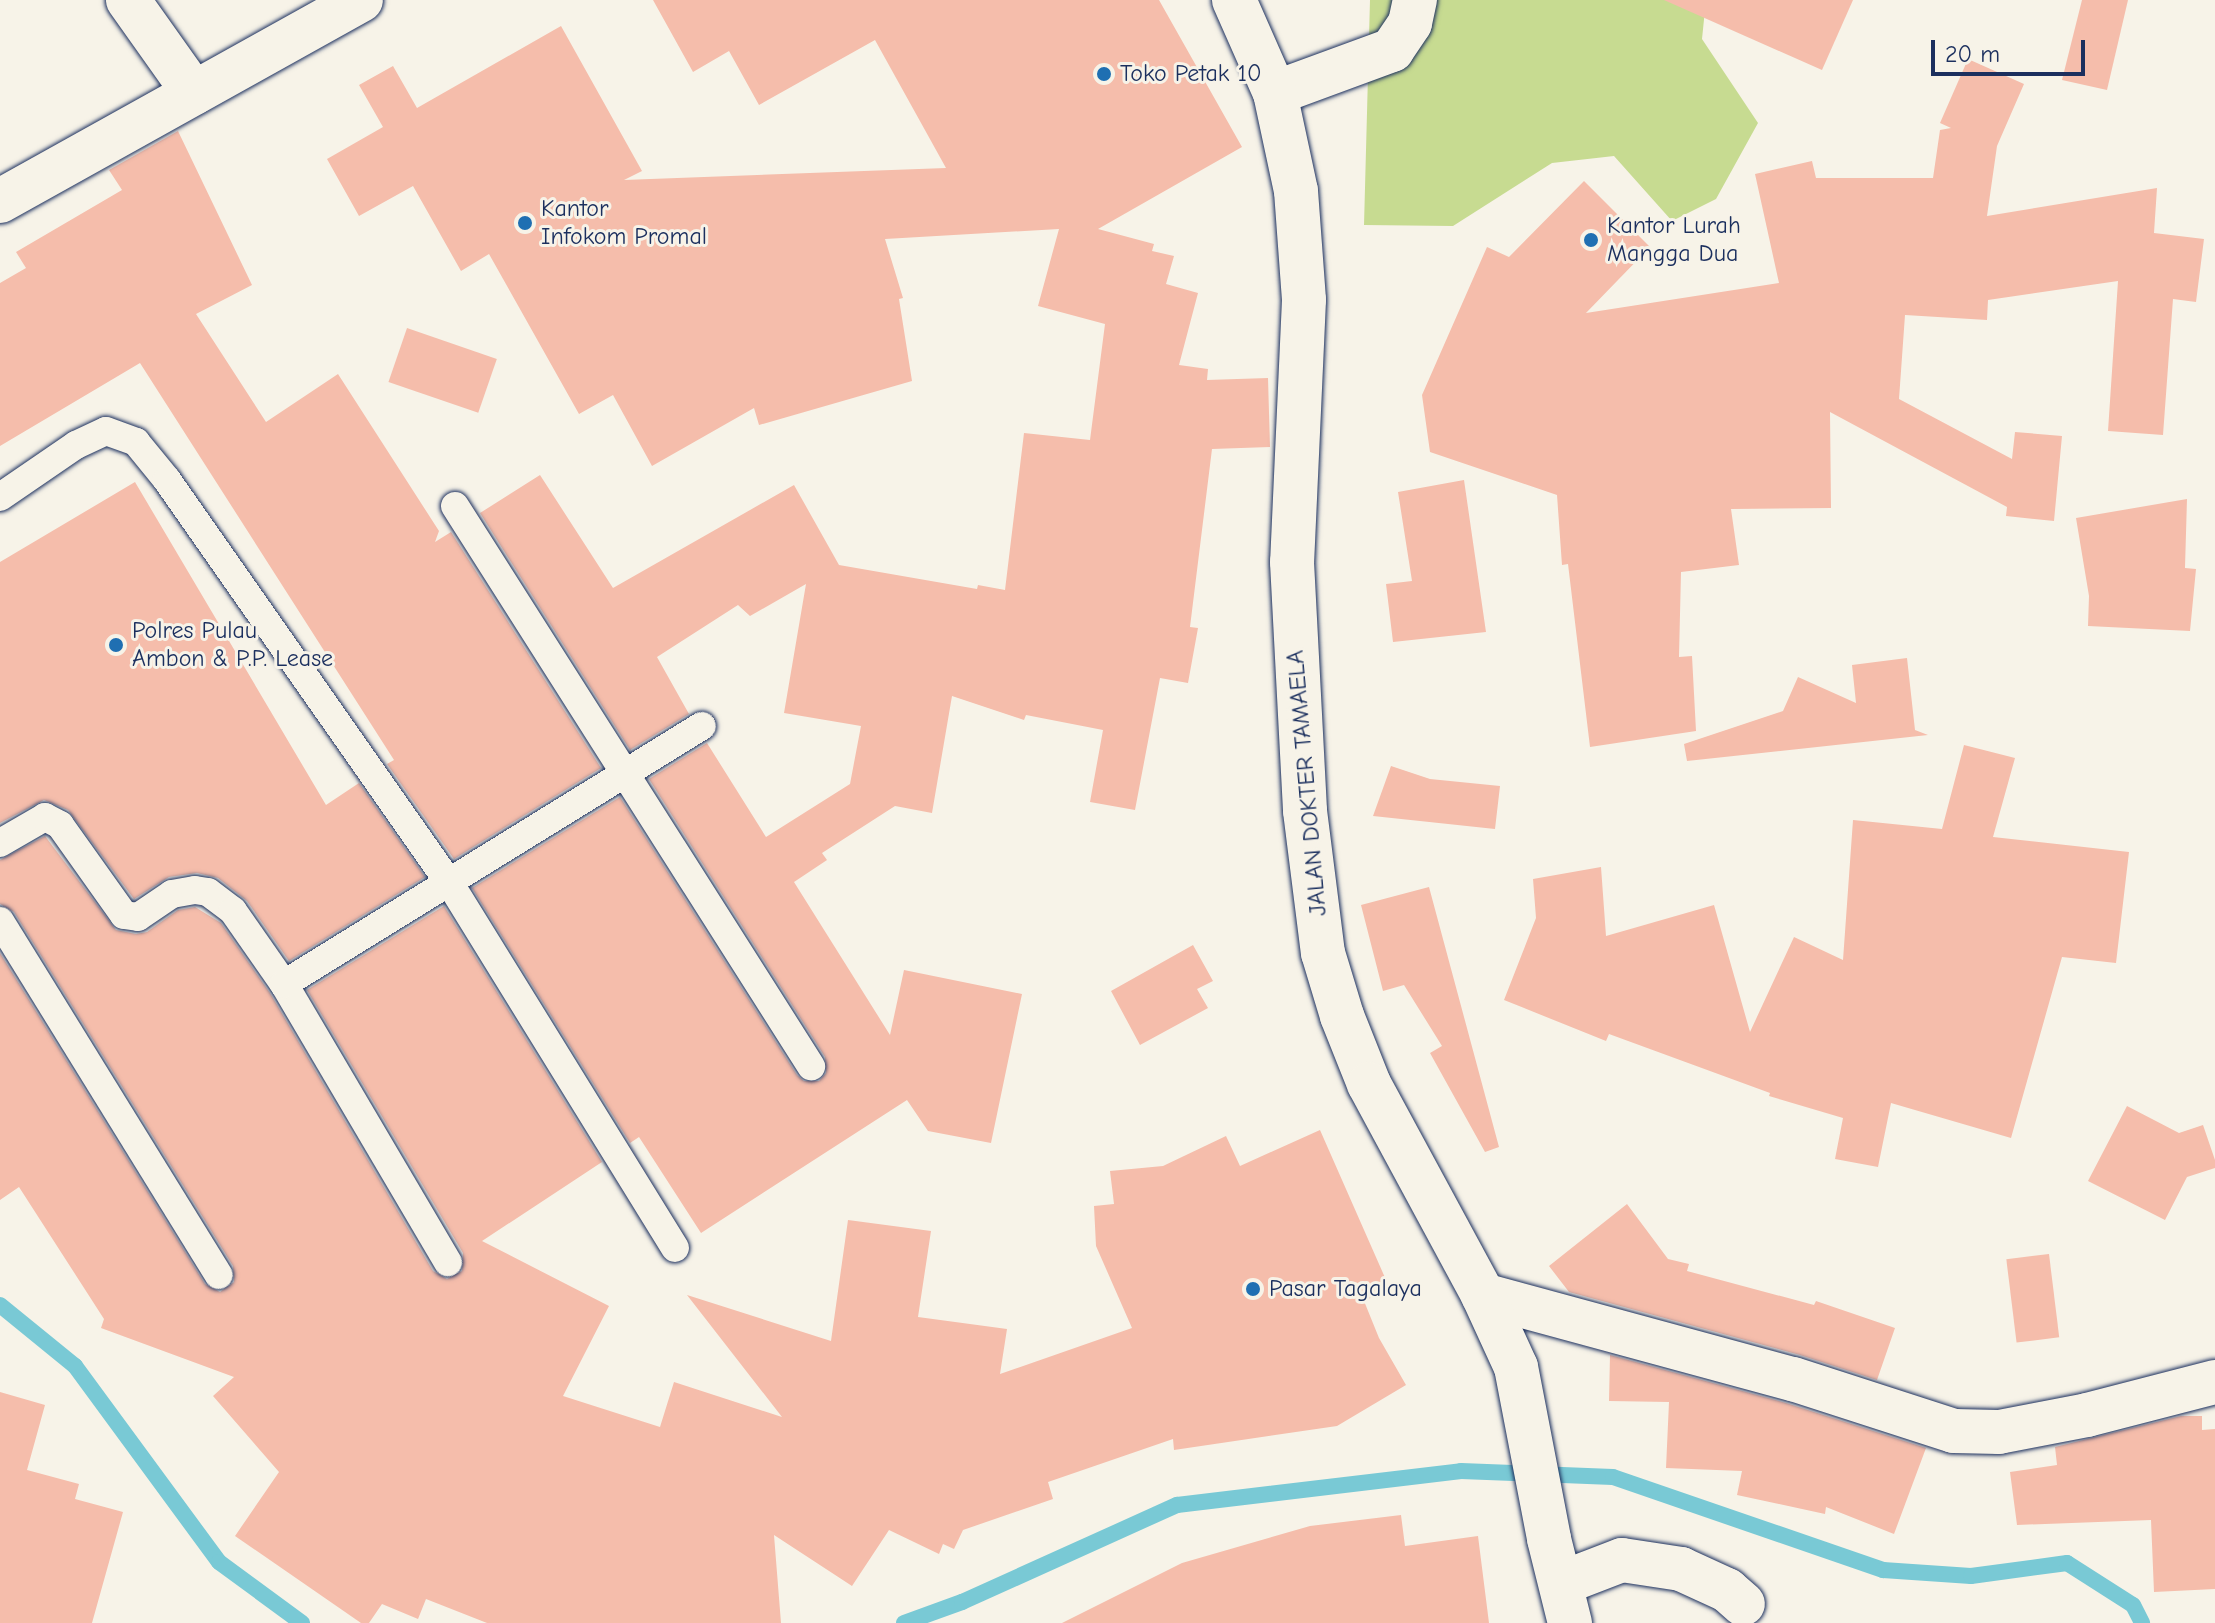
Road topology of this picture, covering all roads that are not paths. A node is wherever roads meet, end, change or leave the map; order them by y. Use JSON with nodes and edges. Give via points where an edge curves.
{"nodes":[{"id":1,"x":128,"y":0,"type":"edge"},
{"id":2,"x":361,"y":0,"type":"edge"},
{"id":3,"x":1234,"y":0,"type":"edge"},
{"id":4,"x":1415,"y":0,"type":"edge"},
{"id":5,"x":194,"y":93,"type":"junction"},
{"id":6,"x":1275,"y":93,"type":"junction"},
{"id":7,"x":0,"y":201,"type":"edge"},
{"id":8,"x":0,"y":497,"type":"edge"},
{"id":9,"x":455,"y":506,"type":"dead end"},
{"id":10,"x":702,"y":726,"type":"dead end"},
{"id":11,"x":623,"y":774,"type":"junction"},
{"id":12,"x":0,"y":843,"type":"edge"},
{"id":13,"x":449,"y":882,"type":"junction"},
{"id":14,"x":0,"y":921,"type":"edge"},
{"id":15,"x":284,"y":984,"type":"junction"},
{"id":16,"x":811,"y":1066,"type":"dead end"},
{"id":17,"x":675,"y":1248,"type":"dead end"},
{"id":18,"x":448,"y":1262,"type":"dead end"},
{"id":19,"x":219,"y":1275,"type":"dead end"},
{"id":20,"x":1483,"y":1295,"type":"junction"},
{"id":21,"x":2215,"y":1382,"type":"edge"},
{"id":22,"x":1566,"y":1603,"type":"edge"},
{"id":23,"x":1743,"y":1604,"type":"dead end"}],
"edges":[{"from":1,"to":5,"type":"street"},
{"from":2,"to":5,"type":"street"},
{"from":3,"to":6,"type":"street","name":"JALAN DOKTER TAMAELA"},
{"from":4,"to":6,"type":"street","via":[[1410,23],[1392,50]]},
{"from":5,"to":7,"type":"street"},
{"from":6,"to":20,"type":"street","name":"JALAN DOKTER TAMAELA","via":[[1296,191],[1304,300],[1292,562],[1305,811],[1323,953],[1369,1084]]},
{"from":8,"to":13,"type":"lane","via":[[106,431],[136,442]]},
{"from":9,"to":11,"type":"lane"},
{"from":10,"to":11,"type":"lane"},
{"from":11,"to":13,"type":"lane"},
{"from":11,"to":16,"type":"lane"},
{"from":12,"to":15,"type":"lane","via":[[45,817],[60,825],[124,915],[138,917],[172,894],[208,892],[233,911]]},
{"from":13,"to":15,"type":"lane"},
{"from":13,"to":17,"type":"lane"},
{"from":14,"to":19,"type":"lane"},
{"from":15,"to":18,"type":"lane"},
{"from":20,"to":21,"type":"street","via":[[1793,1379],[1954,1431],[1999,1432]]},
{"from":20,"to":22,"type":"street","name":"JALAN DOKTER TAMAELA","via":[[1516,1367]]},
{"from":22,"to":23,"type":"street","via":[[1622,1560],[1681,1569],[1727,1590]]}]}
